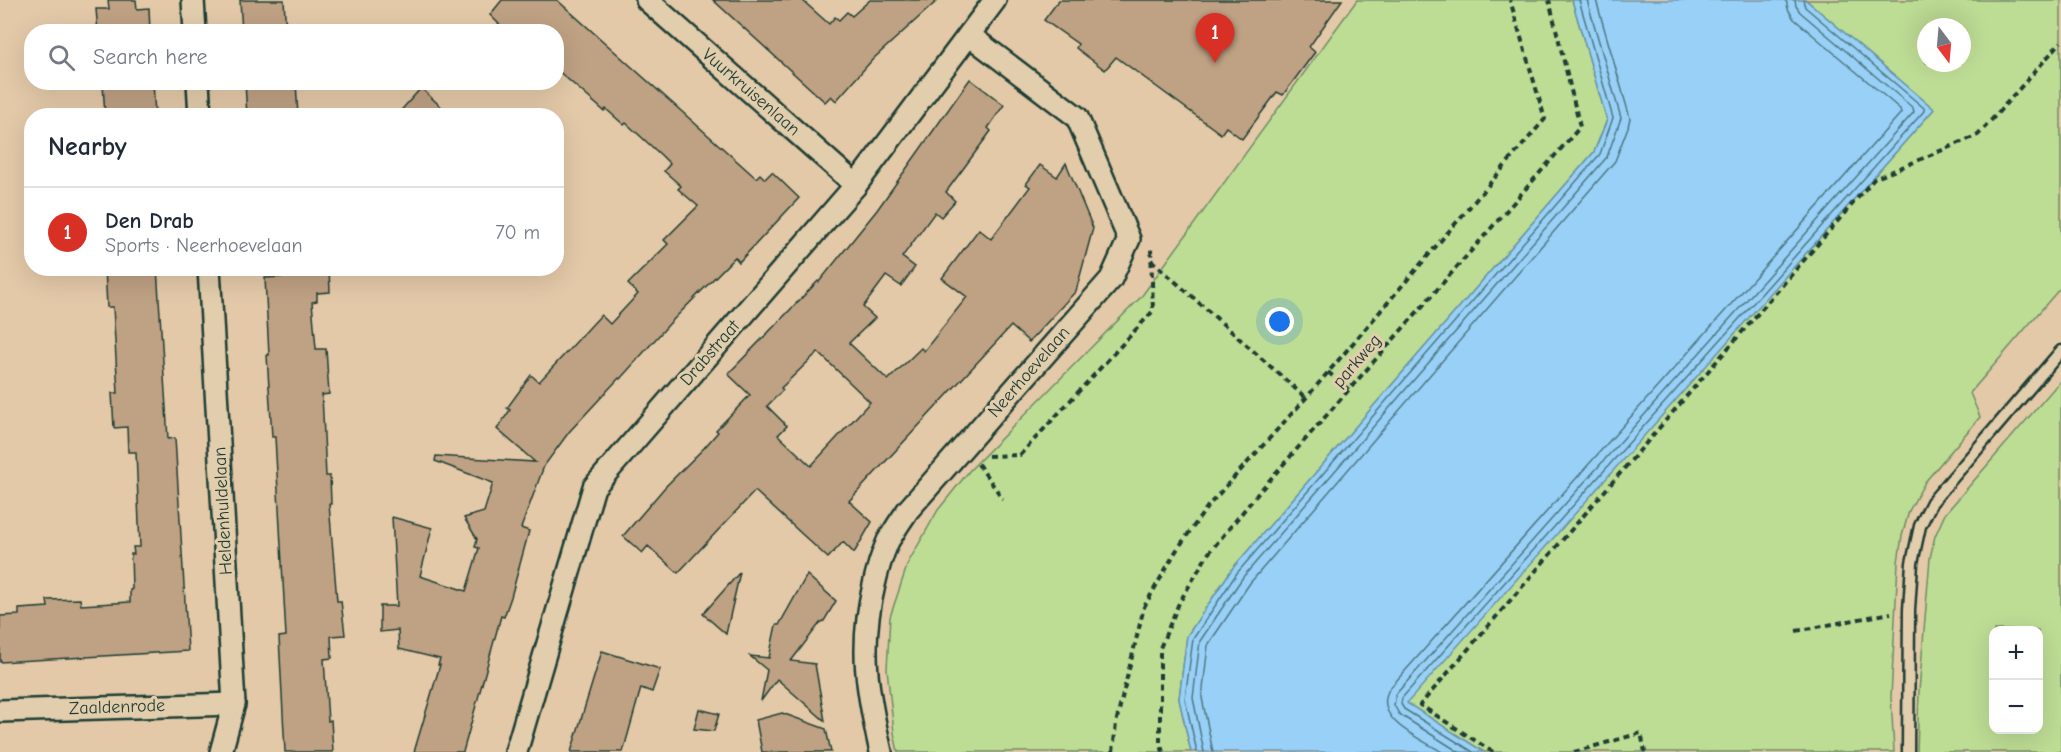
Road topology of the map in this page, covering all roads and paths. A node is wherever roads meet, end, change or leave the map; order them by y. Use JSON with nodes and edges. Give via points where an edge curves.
{"nodes":[{"id":1,"x":193,"y":0,"type":"edge"},
{"id":2,"x":647,"y":0,"type":"edge"},
{"id":3,"x":995,"y":0,"type":"edge"},
{"id":4,"x":1510,"y":0,"type":"edge"},
{"id":5,"x":1550,"y":0,"type":"edge"},
{"id":6,"x":194,"y":24,"type":"edge"},
{"id":7,"x":969,"y":35,"type":"junction"},
{"id":8,"x":2061,"y":42,"type":"edge"},
{"id":9,"x":198,"y":90,"type":"edge"},
{"id":10,"x":200,"y":108,"type":"edge"},
{"id":11,"x":856,"y":185,"type":"junction"},
{"id":12,"x":1129,"y":239,"type":"junction"},
{"id":13,"x":1152,"y":260,"type":"junction"},
{"id":14,"x":209,"y":276,"type":"edge"},
{"id":15,"x":2061,"y":351,"type":"edge"},
{"id":16,"x":1328,"y":372,"type":"junction"},
{"id":17,"x":1349,"y":390,"type":"junction"},
{"id":18,"x":1306,"y":398,"type":"junction"},
{"id":19,"x":963,"y":457,"type":"junction"},
{"id":20,"x":1003,"y":498,"type":"dead end"},
{"id":21,"x":1910,"y":610,"type":"junction"},
{"id":22,"x":1796,"y":631,"type":"dead end"},
{"id":23,"x":234,"y":704,"type":"junction"},
{"id":24,"x":0,"y":711,"type":"edge"},
{"id":25,"x":221,"y":752,"type":"edge"},
{"id":26,"x":516,"y":752,"type":"edge"},
{"id":27,"x":881,"y":752,"type":"edge"},
{"id":28,"x":1113,"y":752,"type":"edge"},
{"id":29,"x":1163,"y":752,"type":"edge"},
{"id":30,"x":1493,"y":752,"type":"edge"},
{"id":31,"x":1574,"y":752,"type":"edge"},
{"id":32,"x":1645,"y":752,"type":"edge"},
{"id":33,"x":1908,"y":752,"type":"edge"}],
"edges":[{"from":1,"to":6,"type":"street"},
{"from":2,"to":11,"type":"street","name":"Vuurkruisenlaan"},
{"from":3,"to":7,"type":"street","name":"Drabstraat"},
{"from":4,"to":16,"type":"path","via":[[1545,119]]},
{"from":5,"to":17,"type":"path","name":"parkweg","via":[[1580,127]]},
{"from":7,"to":11,"type":"street","name":"Drabstraat"},
{"from":7,"to":12,"type":"street","via":[[1077,117]]},
{"from":8,"to":30,"type":"path","via":[[1978,135],[1874,179],[1419,705]]},
{"from":9,"to":10,"type":"street"},
{"from":11,"to":26,"type":"street","name":"Drabstraat","via":[[594,487]]},
{"from":12,"to":13,"type":"path"},
{"from":12,"to":19,"type":"street","name":"Neerhoevelaan","via":[[1111,279]]},
{"from":13,"to":18,"type":"path"},
{"from":13,"to":19,"type":"path","via":[[1153,311],[1020,455]]},
{"from":14,"to":23,"type":"street","name":"Heldenhuldelaan"},
{"from":15,"to":21,"type":"lane","via":[[1932,502],[1920,526],[1912,562]]},
{"from":16,"to":17,"type":"path"},
{"from":16,"to":18,"type":"path"},
{"from":17,"to":29,"type":"path","name":"parkweg","via":[[1208,554],[1179,603],[1160,648]]},
{"from":18,"to":28,"type":"path","via":[[1208,506],[1144,607],[1116,723]]},
{"from":19,"to":20,"type":"path"},
{"from":19,"to":27,"type":"street","name":"Neerhoevelaan","via":[[908,510],[888,542],[877,574],[868,609],[864,651],[868,697]]},
{"from":21,"to":22,"type":"path"},
{"from":21,"to":33,"type":"lane"},
{"from":23,"to":24,"type":"street","name":"Zaaldenrode"},
{"from":23,"to":25,"type":"street","name":"Heldenhuldelaan"},
{"from":31,"to":32,"type":"path","via":[[1641,733]]}]}
